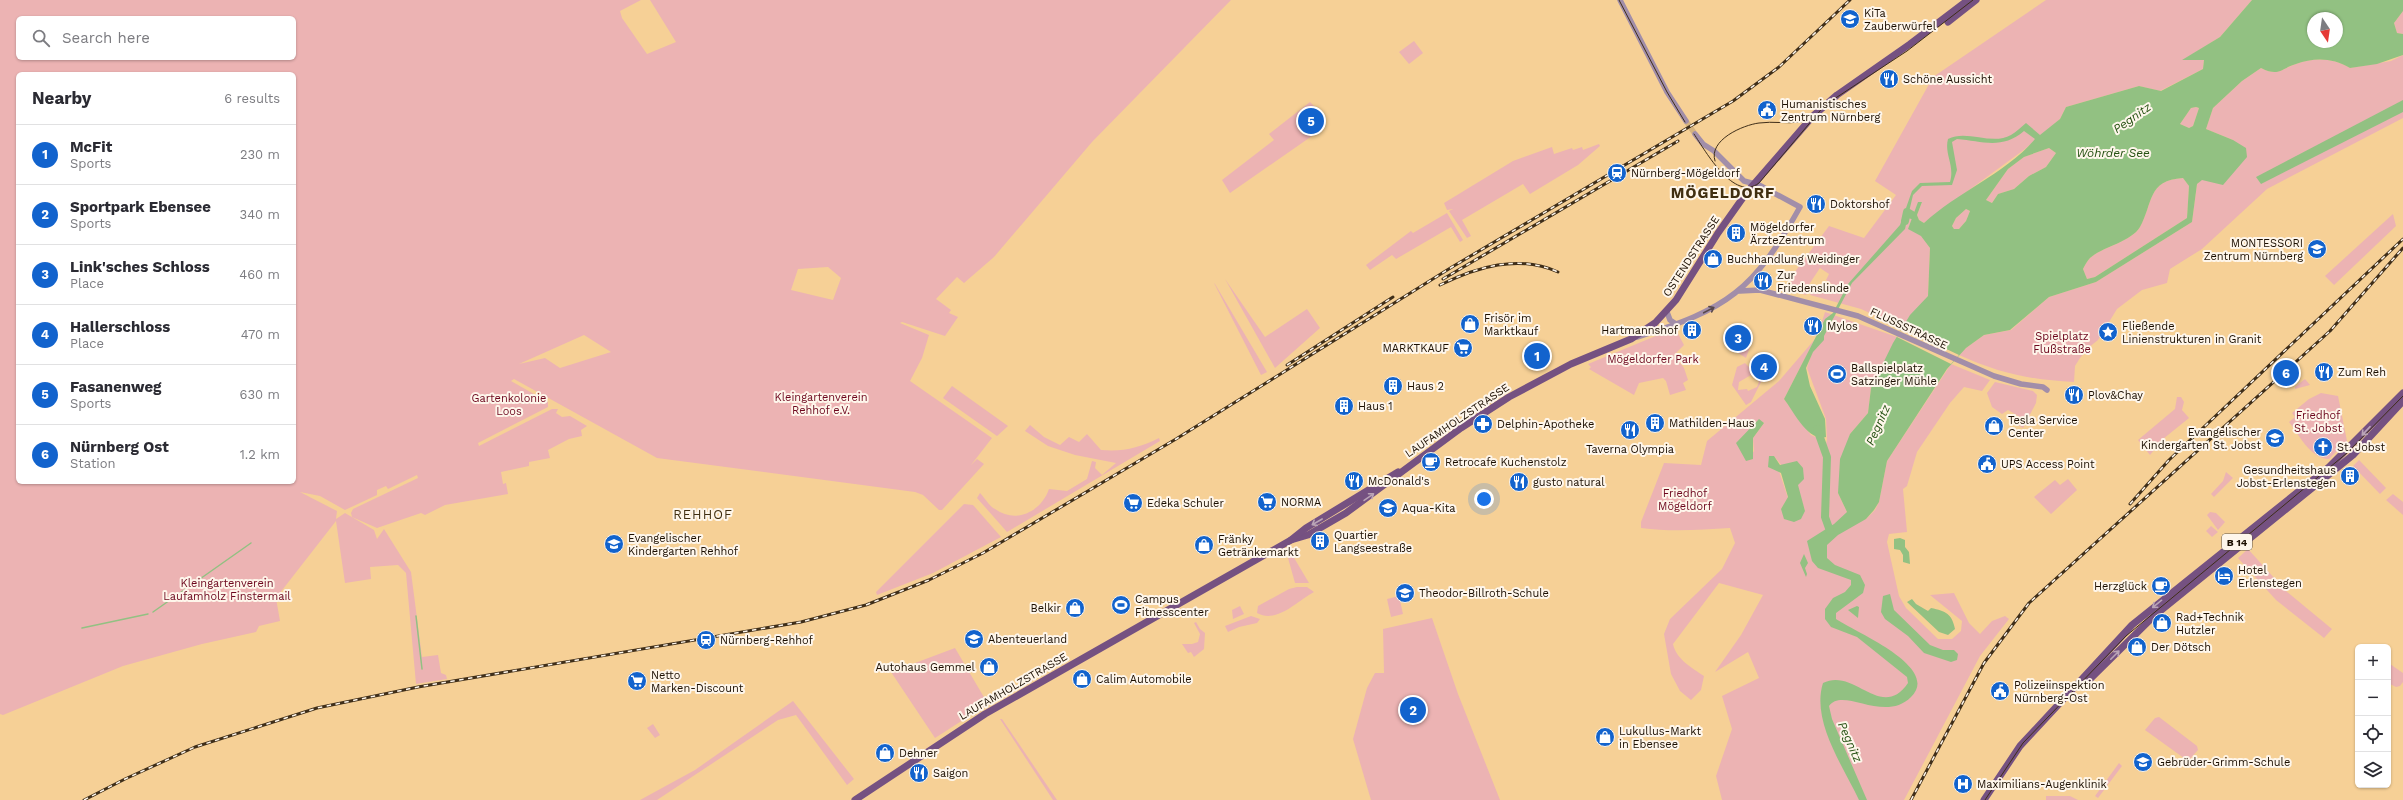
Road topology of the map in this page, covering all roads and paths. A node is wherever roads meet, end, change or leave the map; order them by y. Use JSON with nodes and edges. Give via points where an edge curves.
{"nodes":[{"id":1,"x":1620,"y":0,"type":"edge"},
{"id":2,"x":1968,"y":0,"type":"edge"},
{"id":3,"x":1976,"y":0,"type":"edge"},
{"id":4,"x":1864,"y":76,"type":"junction"},
{"id":5,"x":1686,"y":121,"type":"tunnel mouth"},
{"id":6,"x":1695,"y":134,"type":"tunnel mouth"},
{"id":7,"x":1756,"y":184,"type":"junction"},
{"id":8,"x":1753,"y":279,"type":"junction"},
{"id":9,"x":1760,"y":290,"type":"junction"},
{"id":10,"x":1740,"y":291,"type":"junction"},
{"id":11,"x":1667,"y":312,"type":"junction"},
{"id":12,"x":1676,"y":324,"type":"junction"},
{"id":13,"x":1631,"y":339,"type":"junction"},
{"id":14,"x":2047,"y":390,"type":"dead end"},
{"id":15,"x":2403,"y":393,"type":"edge"},
{"id":16,"x":2403,"y":401,"type":"edge"},
{"id":17,"x":2316,"y":482,"type":"junction"},
{"id":18,"x":2303,"y":493,"type":"junction"},
{"id":19,"x":855,"y":800,"type":"edge"},
{"id":20,"x":1984,"y":800,"type":"edge"},
{"id":21,"x":1989,"y":800,"type":"edge"}],
"edges":[{"from":1,"to":5,"type":"street","via":[[1667,92]]},
{"from":2,"to":4,"type":"main road","name":"OSTENDSTRASSE"},
{"from":3,"to":4,"type":"main road","name":"OSTENDSTRASSE","via":[[1905,53],[1872,75]]},
{"from":4,"to":7,"type":"main road","name":"OSTENDSTRASSE","via":[[1818,111]]},
{"from":6,"to":7,"type":"street","via":[[1744,181]]},
{"from":7,"to":8,"type":"street","name":"LAUFAMHOLZSTRASSE","via":[[1800,207],[1778,245]]},
{"from":7,"to":11,"type":"main road","name":"OSTENDSTRASSE","via":[[1747,192],[1724,224]]},
{"from":8,"to":9,"type":"street"},
{"from":8,"to":10,"type":"street","name":"LAUFAMHOLZSTRASSE"},
{"from":9,"to":10,"type":"street","name":"FLUSSSTRASSE"},
{"from":9,"to":14,"type":"street","name":"FLUSSSTRASSE","via":[[1842,311],[2003,379]]},
{"from":12,"to":10,"type":"street","name":"LAUFAMHOLZSTRASSE","one_way":true,"via":[[1709,311]]},
{"from":11,"to":12,"type":"street","via":[[1670,320]]},
{"from":11,"to":13,"type":"main road","name":"OSTENDSTRASSE"},
{"from":12,"to":13,"type":"street","name":"LAUFAMHOLZSTRASSE"},
{"from":13,"to":19,"type":"main road","name":"LAUFAMHOLZSTRASSE","via":[[1561,369],[1509,397],[1405,469],[1375,485],[1291,540],[985,714]]},
{"from":15,"to":17,"type":"main road","number":"B 14","one_way":true},
{"from":16,"to":17,"type":"main road","number":"B 14","via":[[2360,448]]},
{"from":17,"to":18,"type":"main road","number":"B 14"},
{"from":18,"to":20,"type":"main road","number":"B 14","one_way":true,"via":[[2132,625],[2024,741]]},
{"from":21,"to":18,"type":"main road","number":"B 14","one_way":true,"via":[[2024,748],[2138,631]]}]}
